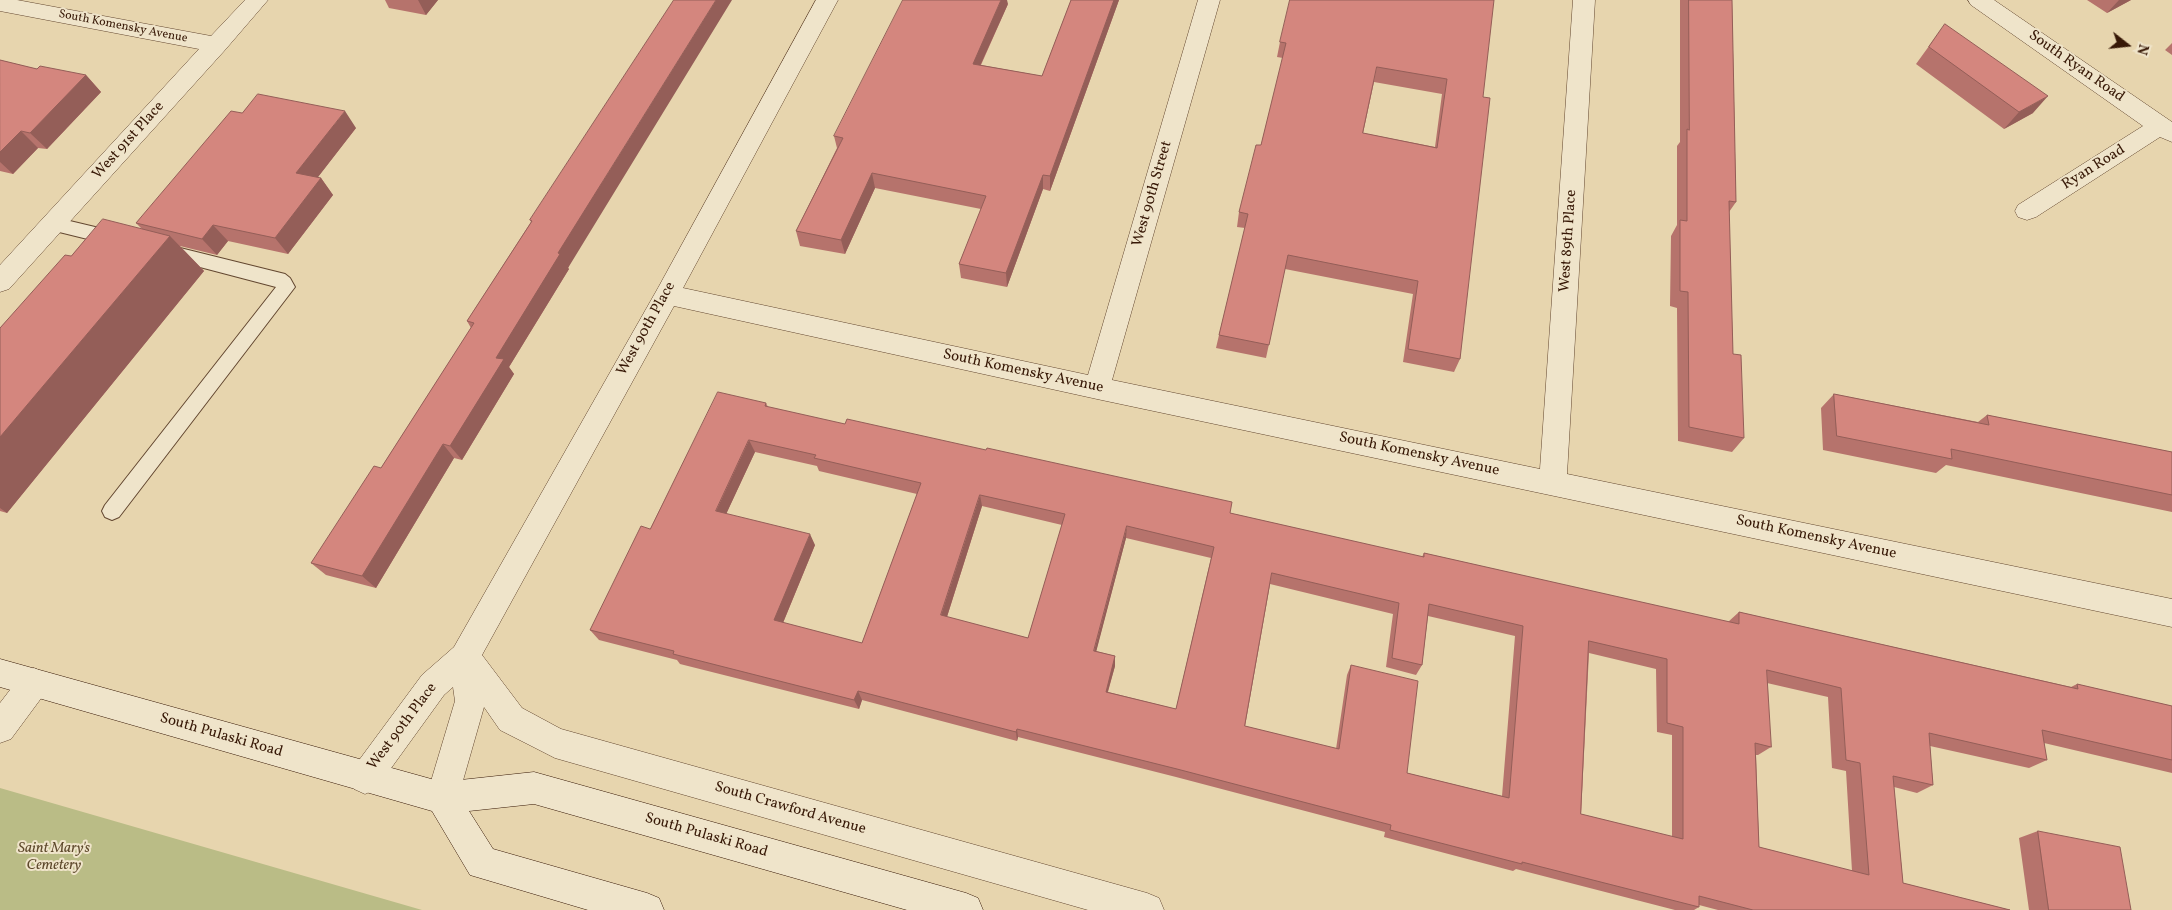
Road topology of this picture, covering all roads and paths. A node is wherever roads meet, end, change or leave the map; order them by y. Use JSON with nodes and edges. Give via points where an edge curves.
{"nodes":[{"id":1,"x":257,"y":0,"type":"edge"},
{"id":2,"x":827,"y":0,"type":"edge"},
{"id":3,"x":1209,"y":0,"type":"edge"},
{"id":4,"x":1584,"y":0,"type":"edge"},
{"id":5,"x":1979,"y":0,"type":"edge"},
{"id":6,"x":0,"y":4,"type":"edge"},
{"id":7,"x":216,"y":45,"type":"junction"},
{"id":8,"x":2166,"y":130,"type":"edge"},
{"id":9,"x":2027,"y":210,"type":"dead end"},
{"id":10,"x":53,"y":224,"type":"junction"},
{"id":11,"x":0,"y":282,"type":"edge"},
{"id":12,"x":667,"y":295,"type":"junction"},
{"id":13,"x":1097,"y":388,"type":"junction"},
{"id":14,"x":1553,"y":483,"type":"junction"},
{"id":15,"x":112,"y":511,"type":"dead end"},
{"id":16,"x":2172,"y":613,"type":"edge"},
{"id":17,"x":465,"y":657,"type":"junction"},
{"id":18,"x":0,"y":673,"type":"edge"},
{"id":19,"x":34,"y":683,"type":"junction"},
{"id":20,"x":0,"y":728,"type":"edge"},
{"id":21,"x":365,"y":778,"type":"junction"},
{"id":22,"x":442,"y":798,"type":"junction"},
{"id":23,"x":647,"y":910,"type":"edge"},
{"id":24,"x":966,"y":910,"type":"edge"},
{"id":25,"x":1147,"y":910,"type":"edge"}],
"edges":[{"from":1,"to":7,"type":"street","name":"West 91st Place"},
{"from":2,"to":12,"type":"street","name":"West 90th Place"},
{"from":3,"to":13,"type":"street","name":"West 90th Street"},
{"from":4,"to":14,"type":"street","name":"West 89th Place"},
{"from":5,"to":8,"type":"street","name":"South Ryan Road"},
{"from":6,"to":7,"type":"street","name":"South Komensky Avenue"},
{"from":7,"to":10,"type":"street","name":"West 91st Place"},
{"from":8,"to":9,"type":"street","name":"Ryan Road"},
{"from":10,"to":11,"type":"street","name":"West 91st Place"},
{"from":10,"to":15,"type":"lane","via":[[279,279],[286,287]]},
{"from":12,"to":13,"type":"street","name":"South Komensky Avenue"},
{"from":12,"to":17,"type":"street","name":"West 90th Place"},
{"from":13,"to":14,"type":"street","name":"South Komensky Avenue"},
{"from":14,"to":16,"type":"street","name":"South Komensky Avenue"},
{"from":17,"to":21,"type":"street","name":"West 90th Place","via":[[433,685]]},
{"from":17,"to":22,"type":"street","via":[[470,701]]},
{"from":17,"to":25,"type":"street","name":"South Crawford Avenue","via":[[511,719],[555,743]]},
{"from":18,"to":19,"type":"street","name":"South Pulaski Road"},
{"from":19,"to":20,"type":"street"},
{"from":19,"to":21,"type":"street","name":"South Pulaski Road"},
{"from":21,"to":22,"type":"street","name":"South Pulaski Road"},
{"from":22,"to":23,"type":"street","via":[[482,863]]},
{"from":22,"to":24,"type":"street","name":"South Pulaski Road","via":[[534,788]]}]}
